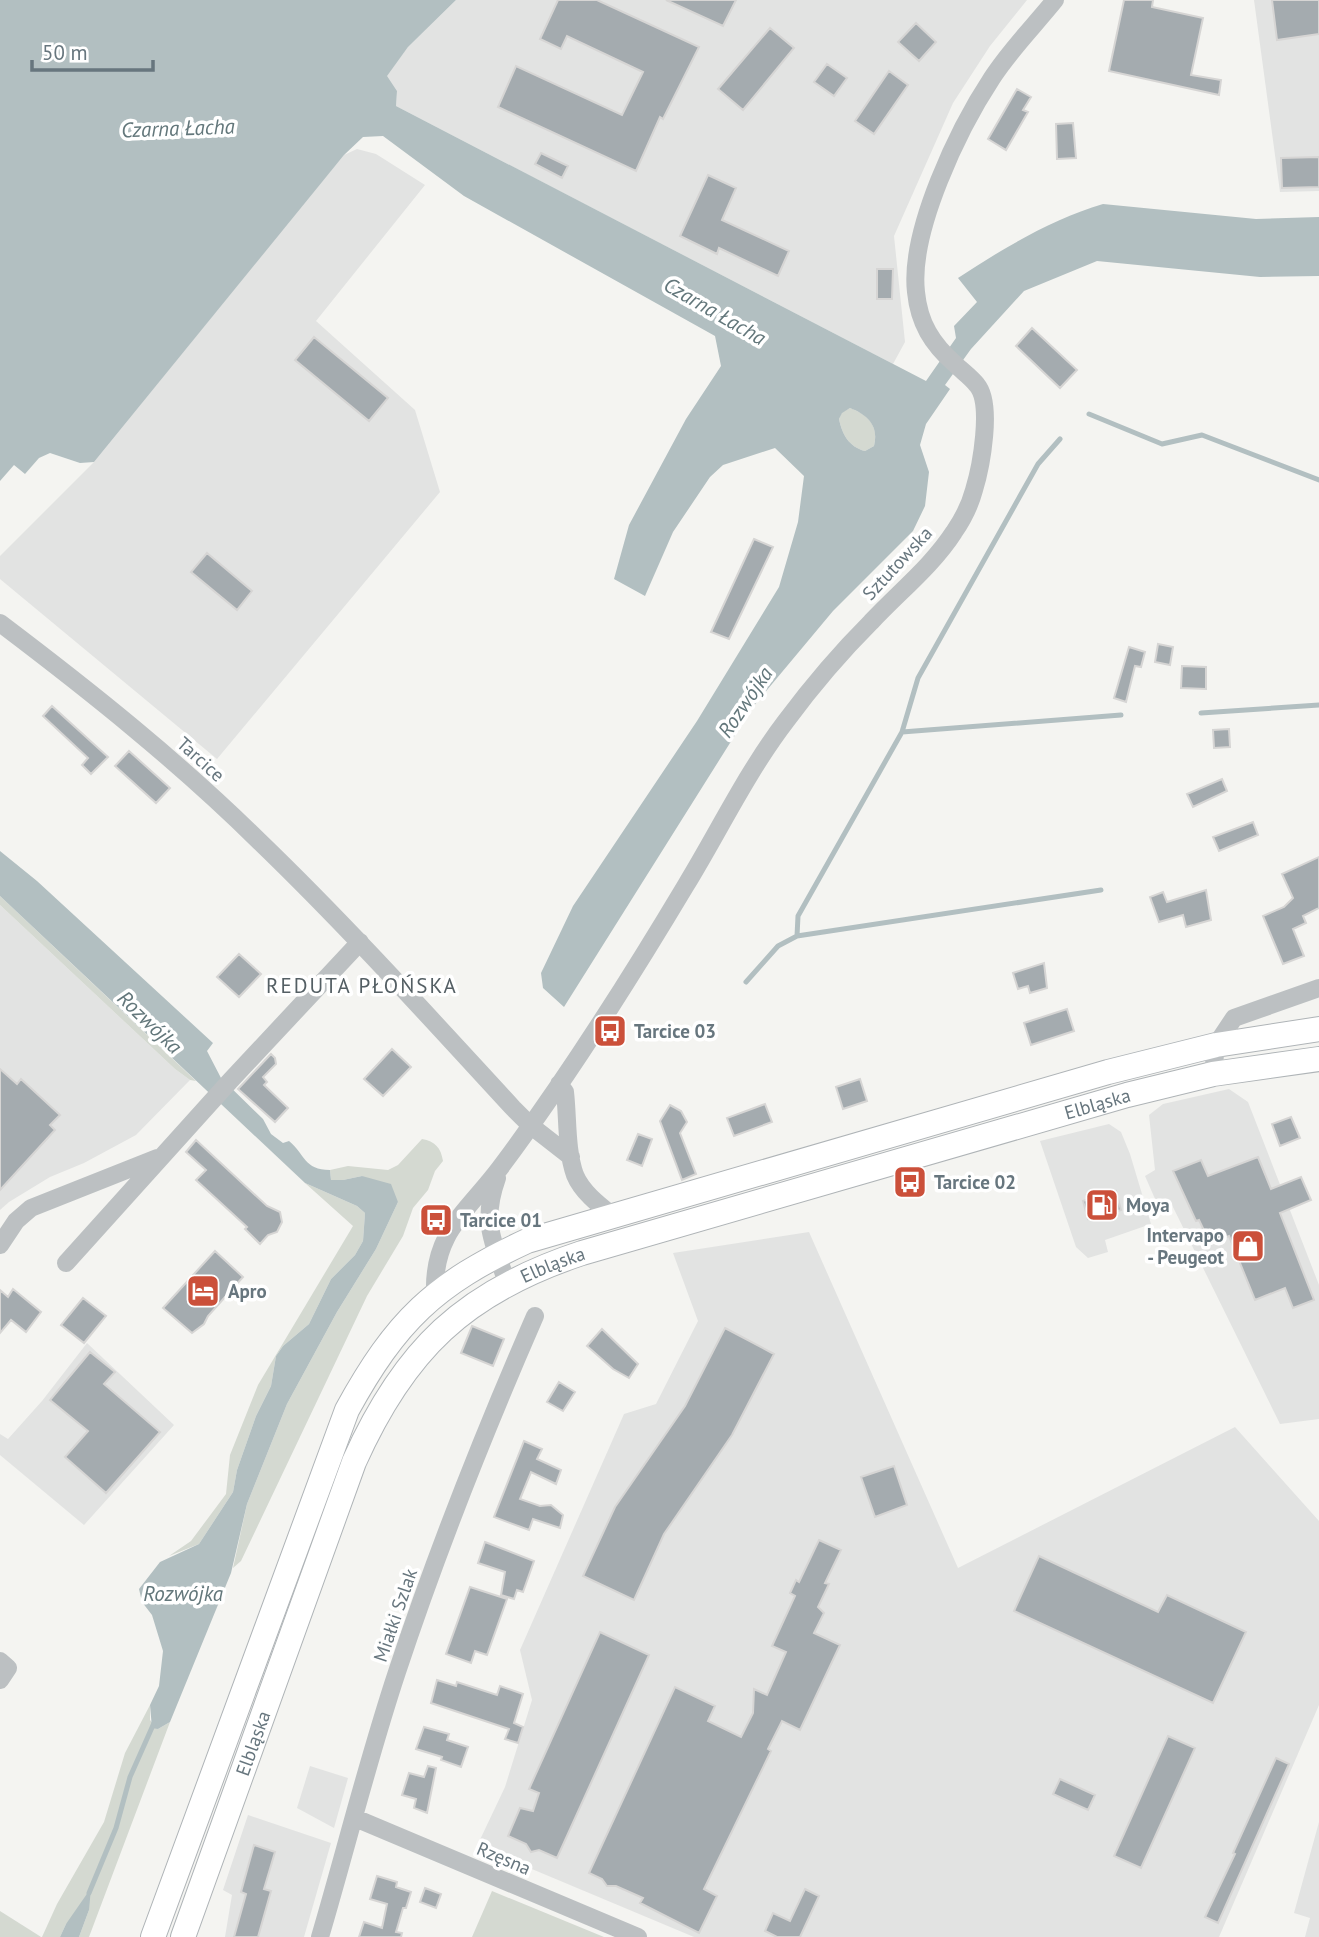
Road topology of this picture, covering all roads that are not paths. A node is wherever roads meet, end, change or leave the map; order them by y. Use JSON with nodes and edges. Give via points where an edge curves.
{"nodes":[{"id":1,"x":1055,"y":0,"type":"edge"},
{"id":2,"x":0,"y":623,"type":"edge"},
{"id":3,"x":360,"y":942,"type":"junction"},
{"id":4,"x":1319,"y":988,"type":"edge"},
{"id":5,"x":1319,"y":1029,"type":"edge"},
{"id":6,"x":1216,"y":1045,"type":"junction"},
{"id":7,"x":1319,"y":1059,"type":"edge"},
{"id":8,"x":1213,"y":1074,"type":"junction"},
{"id":9,"x":559,"y":1084,"type":"junction"},
{"id":10,"x":530,"y":1125,"type":"junction"},
{"id":11,"x":163,"y":1155,"type":"junction"},
{"id":12,"x":571,"y":1157,"type":"junction"},
{"id":13,"x":500,"y":1168,"type":"junction"},
{"id":14,"x":613,"y":1216,"type":"junction"},
{"id":15,"x":0,"y":1245,"type":"edge"},
{"id":16,"x":498,"y":1255,"type":"junction"},
{"id":17,"x":66,"y":1263,"type":"dead end"},
{"id":18,"x":508,"y":1283,"type":"junction"},
{"id":19,"x":435,"y":1293,"type":"junction"},
{"id":20,"x":535,"y":1317,"type":"dead end"},
{"id":21,"x":0,"y":1661,"type":"edge"},
{"id":22,"x":0,"y":1680,"type":"edge"},
{"id":23,"x":355,"y":1818,"type":"junction"},
{"id":24,"x":153,"y":1937,"type":"edge"},
{"id":25,"x":183,"y":1937,"type":"edge"},
{"id":26,"x":320,"y":1937,"type":"edge"},
{"id":27,"x":638,"y":1937,"type":"edge"}],
"edges":[{"from":1,"to":9,"type":"street","name":"Sztutowska","via":[[993,77],[949,156],[918,256],[915,289],[922,320],[936,347],[980,387],[984,428],[978,473],[965,513],[935,557],[827,668],[782,725],[620,997]]},
{"from":2,"to":3,"type":"street","name":"Tarcice","via":[[163,753],[259,840]]},
{"from":3,"to":10,"type":"street","name":"Tarcice"},
{"from":3,"to":11,"type":"street"},
{"from":4,"to":6,"type":"street","via":[[1234,1018]]},
{"from":5,"to":6,"type":"main road","name":"Elbląska"},
{"from":6,"to":8,"type":"street"},
{"from":6,"to":14,"type":"main road","name":"Elbląska"},
{"from":7,"to":8,"type":"main road","name":"Elbląska"},
{"from":8,"to":18,"type":"main road","name":"Elbląska","via":[[1068,1111],[594,1249],[544,1265]]},
{"from":9,"to":10,"type":"street","name":"Sztutowska"},
{"from":9,"to":12,"type":"street","via":[[565,1092]]},
{"from":10,"to":12,"type":"street","name":"Tarcice"},
{"from":10,"to":13,"type":"street","name":"Sztutowska"},
{"from":11,"to":15,"type":"street","via":[[31,1208]]},
{"from":11,"to":17,"type":"street"},
{"from":12,"to":14,"type":"street","via":[[576,1177],[591,1198]]},
{"from":13,"to":16,"type":"street","name":"Sztutowska","via":[[488,1203]]},
{"from":13,"to":19,"type":"street","name":"Sztutowska","via":[[450,1229],[440,1250]]},
{"from":14,"to":16,"type":"main road","name":"Elbląska","via":[[527,1241]]},
{"from":16,"to":18,"type":"street","name":"Sztutowska"},
{"from":16,"to":19,"type":"main road","name":"Elbląska"},
{"from":18,"to":25,"type":"main road","name":"Elbląska","via":[[487,1294],[429,1343],[371,1423]]},
{"from":19,"to":24,"type":"main road","name":"Elbląska","via":[[382,1350],[347,1410]]},
{"from":20,"to":23,"type":"street","name":"Miałki Szlak","via":[[446,1530],[396,1674]]},
{"from":21,"to":22,"type":"street","via":[[8,1668]]},
{"from":23,"to":26,"type":"street","name":"Miałki Szlak"},
{"from":23,"to":27,"type":"street","name":"Rzęsna"}]}
